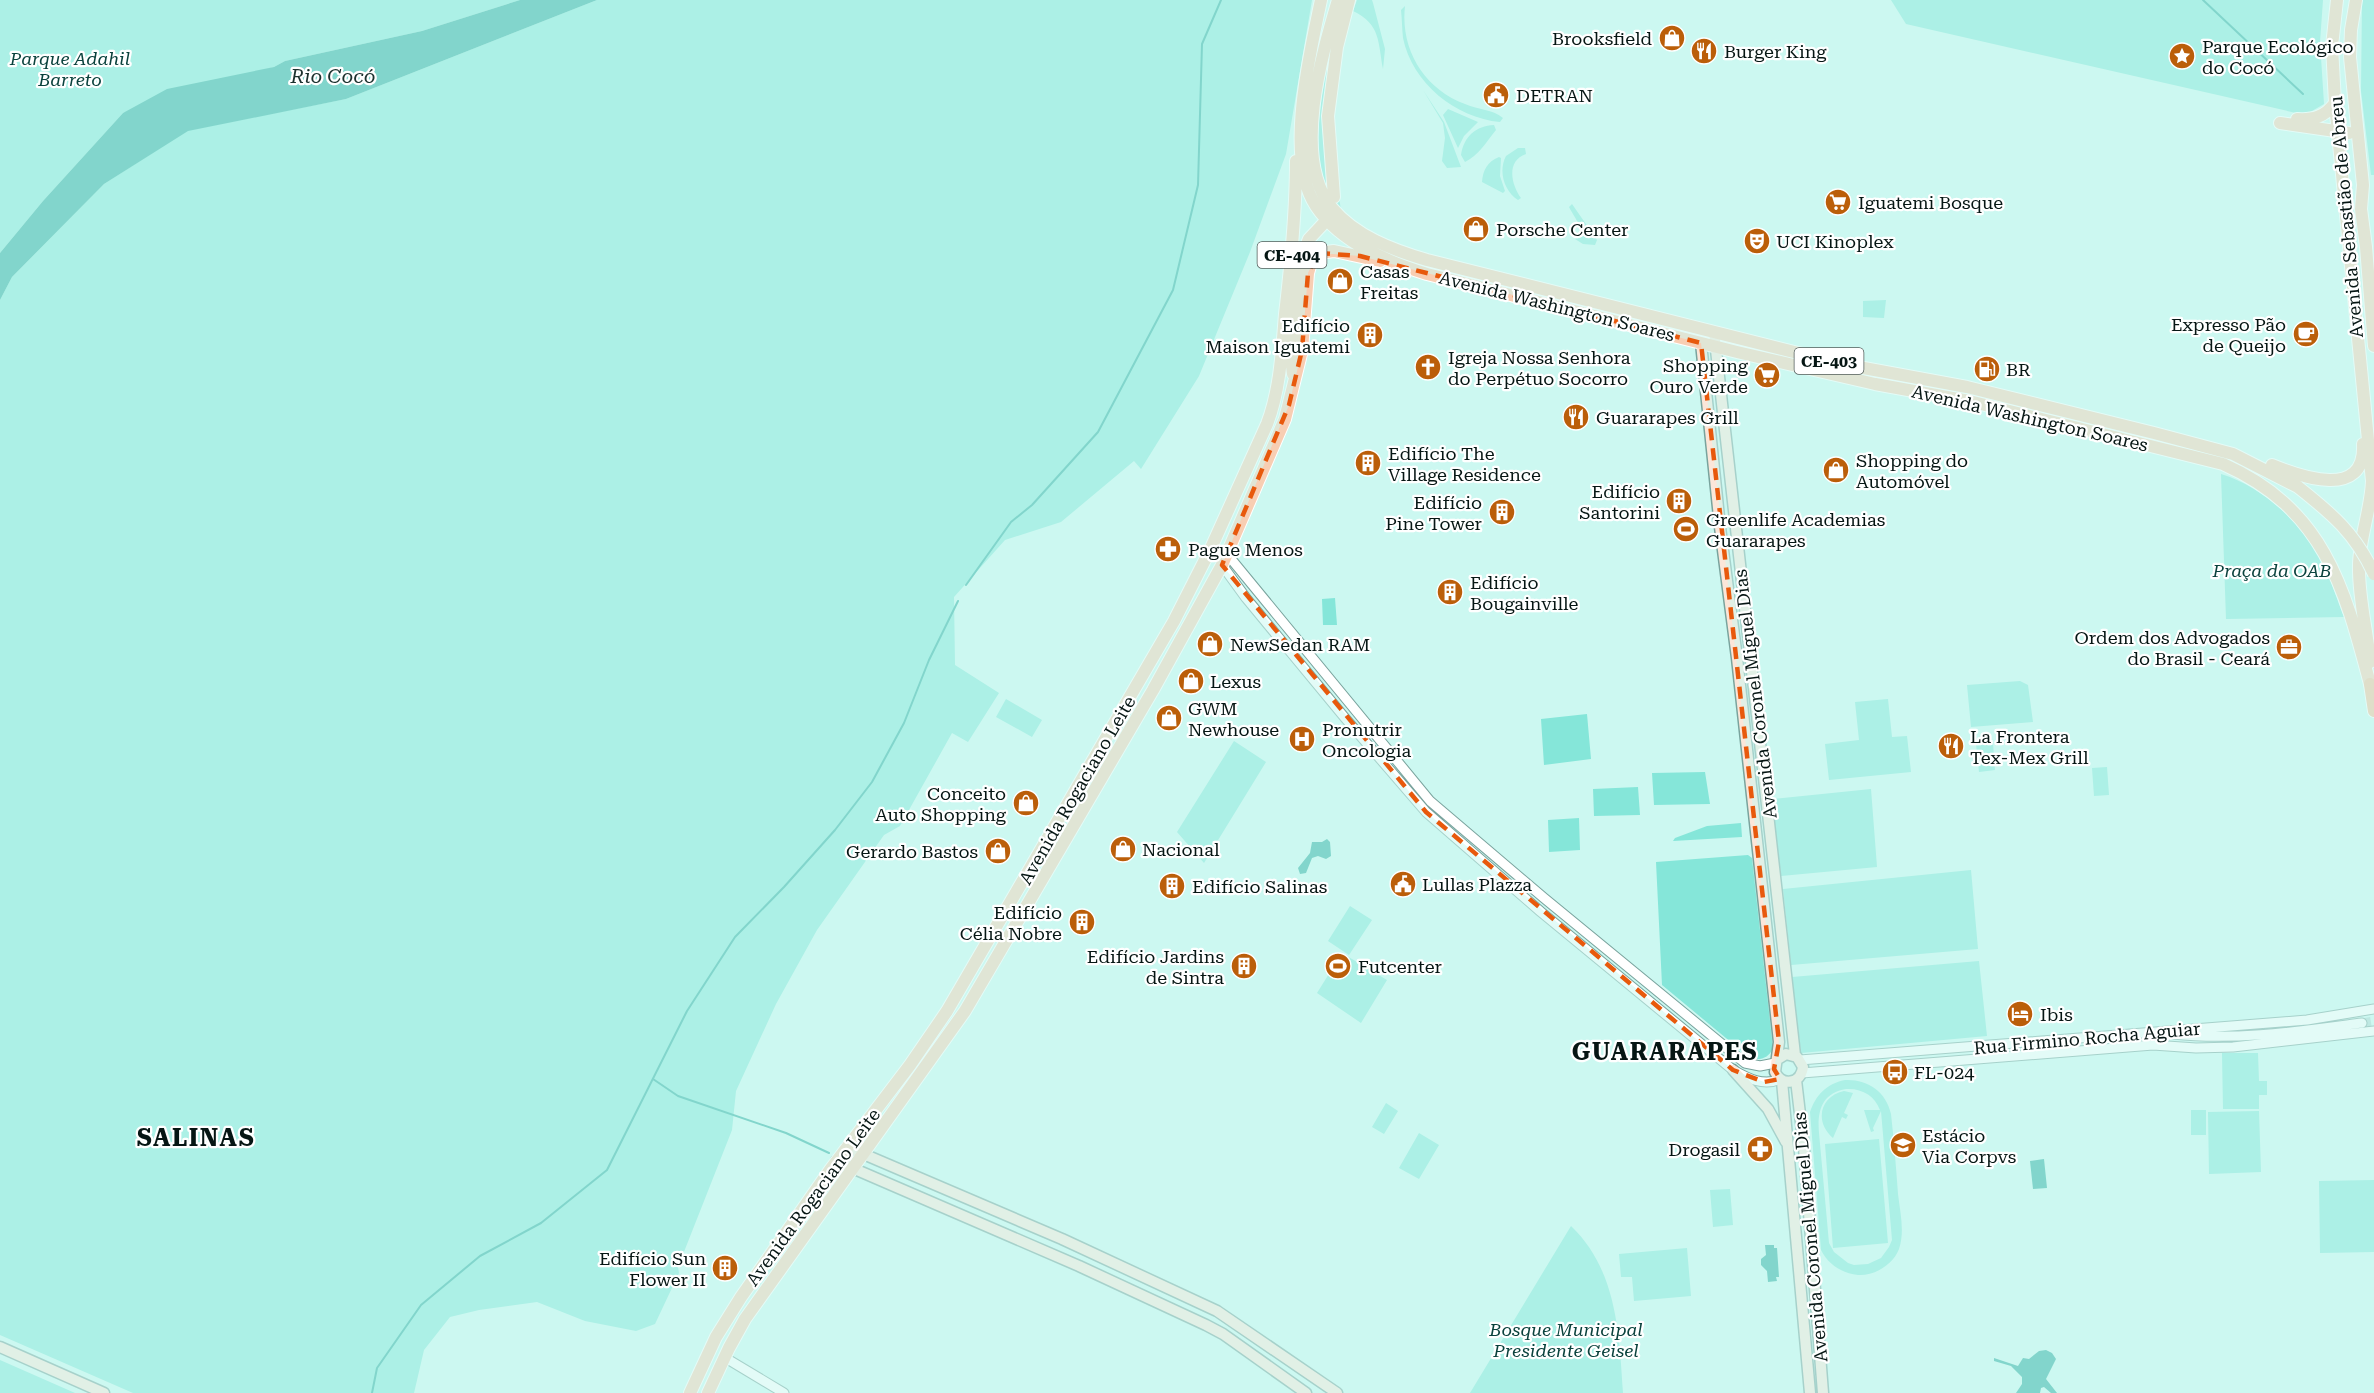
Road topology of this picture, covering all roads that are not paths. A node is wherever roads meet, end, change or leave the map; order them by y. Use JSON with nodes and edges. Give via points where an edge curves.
{"nodes":[{"id":1,"x":1321,"y":0,"type":"edge"},
{"id":2,"x":1338,"y":0,"type":"edge"},
{"id":3,"x":1349,"y":0,"type":"edge"},
{"id":4,"x":2337,"y":0,"type":"edge"},
{"id":5,"x":2356,"y":0,"type":"edge"},
{"id":6,"x":2350,"y":57,"type":"junction"},
{"id":7,"x":2335,"y":103,"type":"junction"},
{"id":8,"x":2284,"y":120,"type":"junction"},
{"id":9,"x":1301,"y":122,"type":"junction"},
{"id":10,"x":2343,"y":129,"type":"junction"},
{"id":11,"x":2339,"y":152,"type":"junction"},
{"id":12,"x":1333,"y":202,"type":"junction"},
{"id":13,"x":2361,"y":209,"type":"junction"},
{"id":14,"x":1328,"y":225,"type":"junction"},
{"id":15,"x":1404,"y":267,"type":"junction"},
{"id":16,"x":2356,"y":308,"type":"junction"},
{"id":17,"x":2371,"y":309,"type":"junction"},
{"id":18,"x":1714,"y":332,"type":"junction"},
{"id":19,"x":1701,"y":343,"type":"junction"},
{"id":20,"x":1715,"y":346,"type":"junction"},
{"id":21,"x":2374,"y":346,"type":"edge"},
{"id":22,"x":2374,"y":353,"type":"edge"},
{"id":23,"x":2358,"y":354,"type":"junction"},
{"id":24,"x":1294,"y":384,"type":"junction"},
{"id":25,"x":2366,"y":433,"type":"junction"},
{"id":26,"x":2234,"y":454,"type":"junction"},
{"id":27,"x":1211,"y":548,"type":"junction"},
{"id":28,"x":1225,"y":560,"type":"junction"},
{"id":29,"x":1740,"y":570,"type":"junction"},
{"id":30,"x":1726,"y":572,"type":"junction"},
{"id":31,"x":2374,"y":574,"type":"edge"},
{"id":32,"x":2370,"y":684,"type":"junction"},
{"id":33,"x":2374,"y":711,"type":"edge"},
{"id":34,"x":1051,"y":836,"type":"junction"},
{"id":35,"x":1064,"y":843,"type":"junction"},
{"id":36,"x":1027,"y":876,"type":"junction"},
{"id":37,"x":1040,"y":884,"type":"junction"},
{"id":38,"x":2374,"y":1010,"type":"edge"},
{"id":39,"x":2362,"y":1023,"type":"tunnel mouth"},
{"id":40,"x":2374,"y":1031,"type":"edge"},
{"id":41,"x":2158,"y":1032,"type":"junction"},
{"id":42,"x":1797,"y":1058,"type":"junction"},
{"id":43,"x":1777,"y":1061,"type":"junction"},
{"id":44,"x":1733,"y":1070,"type":"junction"},
{"id":45,"x":1799,"y":1077,"type":"junction"},
{"id":46,"x":1781,"y":1080,"type":"junction"},
{"id":47,"x":847,"y":1147,"type":"junction"},
{"id":48,"x":1790,"y":1150,"type":"junction"},
{"id":49,"x":862,"y":1154,"type":"junction"},
{"id":50,"x":836,"y":1161,"type":"junction"},
{"id":51,"x":852,"y":1168,"type":"junction"},
{"id":52,"x":1062,"y":1239,"type":"junction"},
{"id":53,"x":1086,"y":1250,"type":"junction"},
{"id":54,"x":1055,"y":1255,"type":"junction"},
{"id":55,"x":1079,"y":1266,"type":"junction"},
{"id":56,"x":0,"y":1347,"type":"edge"},
{"id":57,"x":724,"y":1357,"type":"junction"},
{"id":58,"x":104,"y":1393,"type":"edge"},
{"id":59,"x":690,"y":1393,"type":"edge"},
{"id":60,"x":708,"y":1393,"type":"edge"},
{"id":61,"x":784,"y":1393,"type":"edge"},
{"id":62,"x":1306,"y":1393,"type":"edge"},
{"id":63,"x":1337,"y":1393,"type":"edge"},
{"id":64,"x":1810,"y":1393,"type":"edge"},
{"id":65,"x":1823,"y":1393,"type":"edge"}],
"edges":[{"from":1,"to":9,"type":"main road","number":"CE-404"},
{"from":2,"to":12,"type":"main road","via":[[1313,119],[1318,183]]},
{"from":3,"to":12,"type":"main road","via":[[1337,46],[1328,116]]},
{"from":4,"to":7,"type":"main road","name":"Avenida Sebastião de Abreu","via":[[2332,46]]},
{"from":5,"to":6,"type":"main road","name":"Avenida Sebastião de Abreu"},
{"from":6,"to":10,"type":"main road"},
{"from":6,"to":13,"type":"main road","name":"Avenida Sebastião de Abreu","via":[[2363,185]]},
{"from":7,"to":8,"type":"main road","via":[[2319,117]]},
{"from":7,"to":10,"type":"main road","name":"Avenida Sebastião de Abreu"},
{"from":8,"to":10,"type":"main road"},
{"from":8,"to":11,"type":"main road","via":[[2327,137]]},
{"from":9,"to":14,"type":"main road","number":"CE-404","via":[[1306,184]]},
{"from":9,"to":27,"type":"main road","name":"Avenida Rogaciano Leite","number":"CE-404","via":[[1296,143],[1294,235],[1276,388],[1267,424]]},
{"from":10,"to":11,"type":"main road","name":"Avenida Sebastião de Abreu"},
{"from":10,"to":13,"type":"main road"},
{"from":11,"to":16,"type":"main road","name":"Avenida Sebastião de Abreu"},
{"from":12,"to":18,"type":"main road","name":"Avenida Washington Soares","number":"CE-403","via":[[1358,230],[1399,251]]},
{"from":13,"to":17,"type":"main road","name":"Avenida Sebastião de Abreu"},
{"from":14,"to":15,"type":"main road","name":"Avenida Washington Soares","number":"CE-403"},
{"from":14,"to":24,"type":"main road","via":[[1309,239],[1298,266]]},
{"from":15,"to":19,"type":"main road","name":"Avenida Washington Soares","number":"CE-403"},
{"from":15,"to":24,"type":"main road","number":"CE-404","via":[[1334,251],[1314,256],[1308,273],[1302,350]]},
{"from":16,"to":17,"type":"main road"},
{"from":16,"to":23,"type":"main road","name":"Avenida Sebastião de Abreu"},
{"from":17,"to":21,"type":"main road","name":"Avenida Sebastião de Abreu"},
{"from":18,"to":20,"type":"main road","name":"Avenida Coronel Miguel Dias"},
{"from":18,"to":26,"type":"main road","name":"Avenida Washington Soares","number":"CE-403","via":[[1842,364],[1978,389]]},
{"from":19,"to":20,"type":"main road","name":"Avenida Washington Soares","number":"CE-403"},
{"from":19,"to":30,"type":"main road","name":"Avenida Coronel Miguel Dias"},
{"from":20,"to":29,"type":"main road","name":"Avenida Coronel Miguel Dias"},
{"from":20,"to":32,"type":"main road","name":"Avenida Washington Soares","number":"CE-403","via":[[1875,384],[1970,400],[2239,471],[2271,492],[2319,541],[2343,591]]},
{"from":22,"to":23,"type":"main road"},
{"from":23,"to":25,"type":"main road","name":"Avenida Sebastião de Abreu"},
{"from":24,"to":28,"type":"main road","name":"Avenida Rogaciano Leite","number":"CE-404","via":[[1285,419]]},
{"from":25,"to":26,"type":"main road","via":[[2359,466],[2335,481],[2312,478]]},
{"from":25,"to":32,"type":"main road","name":"Avenida Washington Soares","via":[[2372,489],[2361,541],[2359,576]]},
{"from":26,"to":31,"type":"main road","name":"Avenida Washington Soares","number":"CE-403","bridge":true,"via":[[2298,487],[2326,509],[2350,533]]},
{"from":27,"to":28,"type":"street"},
{"from":27,"to":34,"type":"main road","name":"Avenida Rogaciano Leite","via":[[1163,641]]},
{"from":28,"to":35,"type":"main road","name":"Avenida Rogaciano Leite"},
{"from":28,"to":43,"type":"street","via":[[1430,801],[1745,1063],[1760,1066]]},
{"from":28,"to":44,"type":"street","via":[[1250,603],[1426,812],[1533,906]]},
{"from":29,"to":30,"type":"main road"},
{"from":29,"to":42,"type":"main road","name":"Avenida Coronel Miguel Dias"},
{"from":30,"to":43,"type":"main road","name":"Avenida Coronel Miguel Dias","via":[[1779,1042]]},
{"from":32,"to":33,"type":"highway","name":"Avenida Washington Soares"},
{"from":34,"to":35,"type":"main road","via":[[1054,844]]},
{"from":34,"to":36,"type":"main road","name":"Avenida Rogaciano Leite"},
{"from":35,"to":37,"type":"main road","name":"Avenida Rogaciano Leite"},
{"from":36,"to":37,"type":"main road","via":[[1036,875]]},
{"from":36,"to":47,"type":"main road","name":"Avenida Rogaciano Leite","via":[[928,1040]]},
{"from":37,"to":49,"type":"main road","name":"Avenida Rogaciano Leite","via":[[948,1037]]},
{"from":38,"to":41,"type":"street","name":"Rua Firmino Rocha Aguiar","via":[[2307,1020]]},
{"from":39,"to":41,"type":"street","via":[[2223,1037]]},
{"from":40,"to":45,"type":"street","name":"Rua Firmino Rocha Aguiar","via":[[2233,1047],[2153,1045]]},
{"from":41,"to":42,"type":"street","name":"Rua Firmino Rocha Aguiar"},
{"from":42,"to":43,"type":"main road","via":[[1786,1054]]},
{"from":42,"to":45,"type":"main road"},
{"from":43,"to":46,"type":"main road","via":[[1775,1072]]},
{"from":44,"to":46,"type":"street","via":[[1749,1079]]},
{"from":44,"to":48,"type":"main road","via":[[1768,1109]]},
{"from":45,"to":46,"type":"main road","via":[[1790,1082]]},
{"from":45,"to":65,"type":"main road","name":"Avenida Coronel Miguel Dias"},
{"from":46,"to":48,"type":"main road","name":"Avenida Coronel Miguel Dias"},
{"from":47,"to":49,"type":"main road"},
{"from":47,"to":50,"type":"main road","name":"Avenida Rogaciano Leite"},
{"from":48,"to":64,"type":"main road","name":"Avenida Coronel Miguel Dias"},
{"from":49,"to":51,"type":"main road","name":"Avenida Rogaciano Leite"},
{"from":49,"to":52,"type":"main road"},
{"from":50,"to":51,"type":"main road"},
{"from":50,"to":59,"type":"main road","name":"Avenida Rogaciano Leite","via":[[726,1320]]},
{"from":51,"to":54,"type":"main road"},
{"from":51,"to":57,"type":"main road","name":"Avenida Rogaciano Leite","via":[[751,1310]]},
{"from":52,"to":53,"type":"main road"},
{"from":52,"to":54,"type":"main road"},
{"from":53,"to":55,"type":"main road"},
{"from":53,"to":63,"type":"main road","via":[[1217,1311]]},
{"from":54,"to":55,"type":"main road"},
{"from":55,"to":62,"type":"main road","via":[[1223,1334]]},
{"from":56,"to":58,"type":"main road"},
{"from":57,"to":60,"type":"main road","name":"Avenida Rogaciano Leite"},
{"from":57,"to":61,"type":"street"}]}
